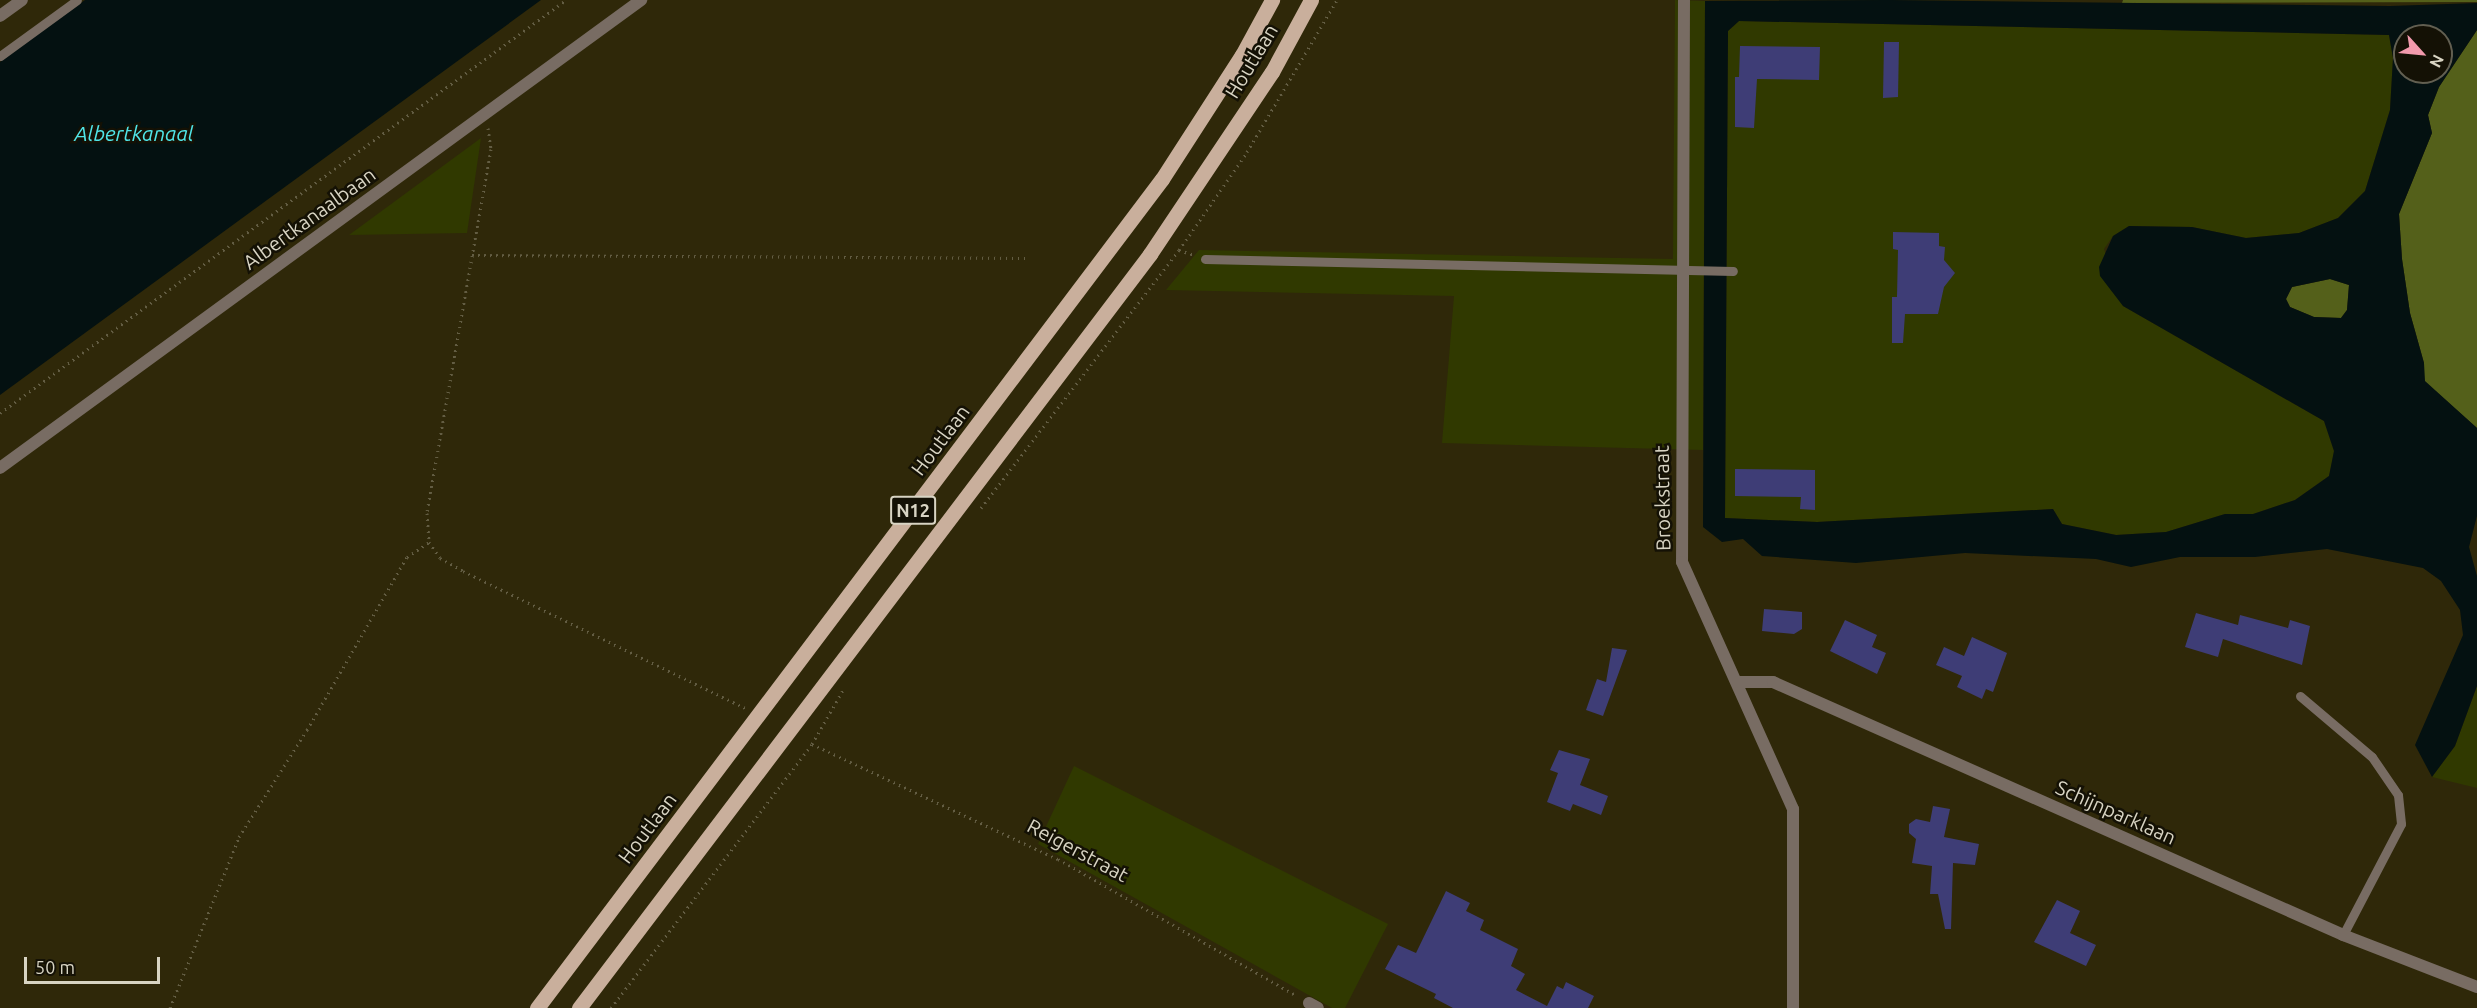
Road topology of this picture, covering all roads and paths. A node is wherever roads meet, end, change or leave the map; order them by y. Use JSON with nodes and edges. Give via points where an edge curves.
{"nodes":[{"id":1,"x":22,"y":0,"type":"edge"},
{"id":2,"x":76,"y":0,"type":"edge"},
{"id":3,"x":566,"y":0,"type":"edge"},
{"id":4,"x":641,"y":0,"type":"edge"},
{"id":5,"x":1272,"y":0,"type":"edge"},
{"id":6,"x":1311,"y":0,"type":"edge"},
{"id":7,"x":1337,"y":0,"type":"edge"},
{"id":8,"x":1684,"y":0,"type":"edge"},
{"id":9,"x":0,"y":16,"type":"edge"},
{"id":10,"x":0,"y":56,"type":"edge"},
{"id":11,"x":483,"y":116,"type":"junction"},
{"id":12,"x":472,"y":255,"type":"junction"},
{"id":13,"x":1030,"y":258,"type":"dead end"},
{"id":14,"x":1205,"y":259,"type":"dead end"},
{"id":15,"x":1682,"y":271,"type":"junction"},
{"id":16,"x":1733,"y":271,"type":"dead end"},
{"id":17,"x":0,"y":413,"type":"edge"},
{"id":18,"x":0,"y":468,"type":"edge"},
{"id":19,"x":976,"y":514,"type":"dead end"},
{"id":20,"x":429,"y":542,"type":"junction"},
{"id":21,"x":848,"y":682,"type":"dead end"},
{"id":22,"x":1738,"y":682,"type":"junction"},
{"id":23,"x":2300,"y":696,"type":"dead end"},
{"id":24,"x":757,"y":717,"type":"junction"},
{"id":25,"x":812,"y":744,"type":"junction"},
{"id":26,"x":2343,"y":935,"type":"junction"},
{"id":27,"x":2477,"y":987,"type":"edge"},
{"id":28,"x":1313,"y":1006,"type":"edge"},
{"id":29,"x":170,"y":1008,"type":"edge"},
{"id":30,"x":537,"y":1008,"type":"edge"},
{"id":31,"x":579,"y":1008,"type":"edge"},
{"id":32,"x":611,"y":1008,"type":"edge"},
{"id":33,"x":1793,"y":1008,"type":"edge"}],
"edges":[{"from":1,"to":9,"type":"street"},
{"from":2,"to":10,"type":"lane"},
{"from":3,"to":17,"type":"path","name":"Albertkanaalbaan"},
{"from":4,"to":11,"type":"street","name":"Albertkanaalbaan"},
{"from":5,"to":24,"type":"main road","name":"Houtlaan","number":"N12","via":[[1242,55],[1162,179]]},
{"from":6,"to":31,"type":"main road","name":"Houtlaan","number":"N12","via":[[1272,72],[1150,254]]},
{"from":7,"to":19,"type":"path","via":[[1254,142],[1179,250]]},
{"from":8,"to":15,"type":"street","name":"Broekstraat"},
{"from":11,"to":12,"type":"path","via":[[491,135],[491,149]]},
{"from":11,"to":18,"type":"street","name":"Albertkanaalbaan"},
{"from":12,"to":13,"type":"path"},
{"from":12,"to":20,"type":"path","via":[[427,513]]},
{"from":14,"to":15,"type":"lane"},
{"from":15,"to":16,"type":"lane"},
{"from":15,"to":22,"type":"street","name":"Broekstraat","via":[[1682,562],[1694,596]]},
{"from":20,"to":24,"type":"path","via":[[440,558],[463,571],[735,701]]},
{"from":20,"to":29,"type":"path","via":[[407,557],[307,730],[239,837]]},
{"from":21,"to":25,"type":"path"},
{"from":22,"to":26,"type":"street","name":"Schijnparklaan","via":[[1773,682]]},
{"from":22,"to":33,"type":"street","name":"Broekstraat","via":[[1793,809]]},
{"from":23,"to":26,"type":"lane","via":[[2372,757],[2398,795],[2401,824]]},
{"from":24,"to":30,"type":"main road","name":"Houtlaan","number":"N12"},
{"from":25,"to":28,"type":"path","name":"Reigerstraat","via":[[1058,859]]},
{"from":25,"to":32,"type":"path"},
{"from":26,"to":27,"type":"street","name":"Schijnparklaan"}]}
